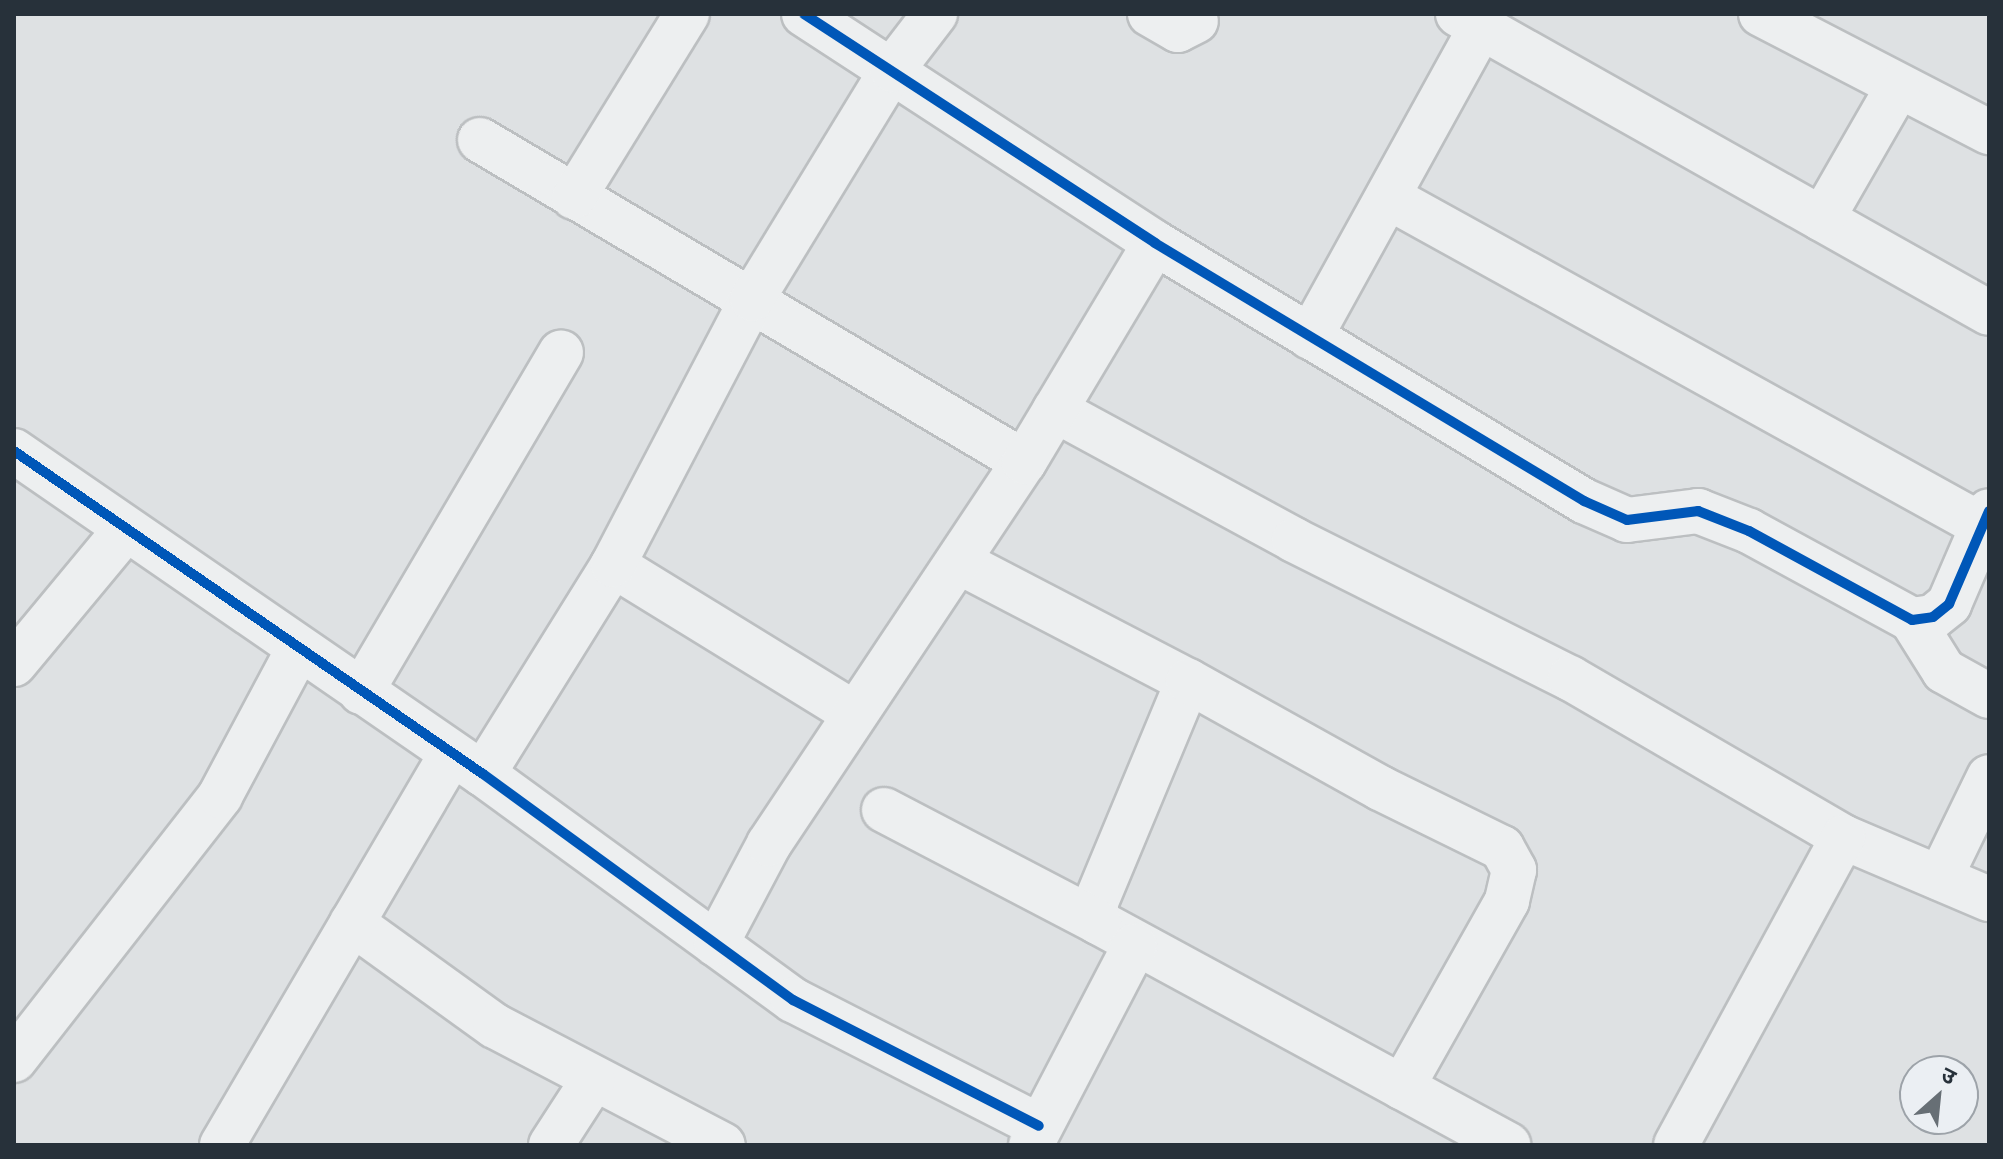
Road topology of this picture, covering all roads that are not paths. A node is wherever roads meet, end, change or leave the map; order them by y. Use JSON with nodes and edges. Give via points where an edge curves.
{"nodes":[{"id":1,"x":687,"y":14,"type":"edge"},
{"id":2,"x":804,"y":14,"type":"edge"},
{"id":3,"x":935,"y":14,"type":"edge"},
{"id":4,"x":1150,"y":14,"type":"edge"},
{"id":5,"x":1761,"y":14,"type":"edge"},
{"id":6,"x":1470,"y":20,"type":"edge"},
{"id":7,"x":1196,"y":21,"type":"dead end"},
{"id":8,"x":892,"y":70,"type":"junction"},
{"id":9,"x":1898,"y":87,"type":"junction"},
{"id":10,"x":1989,"y":132,"type":"edge"},
{"id":11,"x":480,"y":140,"type":"dead end"},
{"id":12,"x":574,"y":197,"type":"junction"},
{"id":13,"x":1388,"y":197,"type":"junction"},
{"id":14,"x":1822,"y":219,"type":"junction"},
{"id":15,"x":1155,"y":243,"type":"junction"},
{"id":16,"x":752,"y":299,"type":"junction"},
{"id":17,"x":1989,"y":313,"type":"edge"},
{"id":18,"x":1310,"y":337,"type":"junction"},
{"id":19,"x":561,"y":353,"type":"dead end"},
{"id":20,"x":1055,"y":410,"type":"junction"},
{"id":21,"x":14,"y":451,"type":"edge"},
{"id":22,"x":1024,"y":462,"type":"junction"},
{"id":23,"x":1986,"y":518,"type":"edge"},
{"id":24,"x":126,"y":529,"type":"junction"},
{"id":25,"x":959,"y":562,"type":"junction"},
{"id":26,"x":613,"y":565,"type":"junction"},
{"id":27,"x":1912,"y":620,"type":"junction"},
{"id":28,"x":298,"y":650,"type":"junction"},
{"id":29,"x":14,"y":664,"type":"edge"},
{"id":30,"x":1188,"y":681,"type":"junction"},
{"id":31,"x":361,"y":692,"type":"junction"},
{"id":32,"x":1989,"y":696,"type":"edge"},
{"id":33,"x":854,"y":713,"type":"junction"},
{"id":34,"x":468,"y":763,"type":"junction"},
{"id":35,"x":1989,"y":777,"type":"edge"},
{"id":36,"x":884,"y":810,"type":"dead end"},
{"id":37,"x":1843,"y":837,"type":"junction"},
{"id":38,"x":1940,"y":878,"type":"junction"},
{"id":39,"x":1989,"y":899,"type":"edge"},
{"id":40,"x":1098,"y":922,"type":"junction"},
{"id":41,"x":352,"y":923,"type":"junction"},
{"id":42,"x":716,"y":944,"type":"junction"},
{"id":43,"x":1135,"y":945,"type":"junction"},
{"id":44,"x":14,"y":1060,"type":"edge"},
{"id":45,"x":593,"y":1080,"type":"junction"},
{"id":46,"x":1402,"y":1087,"type":"junction"},
{"id":47,"x":1035,"y":1136,"type":"edge"},
{"id":48,"x":222,"y":1145,"type":"edge"},
{"id":49,"x":551,"y":1145,"type":"edge"},
{"id":50,"x":723,"y":1145,"type":"edge"},
{"id":51,"x":1508,"y":1145,"type":"edge"},
{"id":52,"x":1676,"y":1145,"type":"edge"}],
"edges":[{"from":1,"to":12,"type":"street"},
{"from":2,"to":8,"type":"street"},
{"from":3,"to":8,"type":"street"},
{"from":4,"to":7,"type":"street","via":[[1178,30]]},
{"from":5,"to":9,"type":"street"},
{"from":6,"to":13,"type":"street"},
{"from":6,"to":14,"type":"street"},
{"from":8,"to":15,"type":"street"},
{"from":8,"to":16,"type":"street"},
{"from":9,"to":10,"type":"street"},
{"from":9,"to":14,"type":"street"},
{"from":11,"to":12,"type":"street"},
{"from":12,"to":16,"type":"street"},
{"from":13,"to":18,"type":"street"},
{"from":13,"to":23,"type":"street"},
{"from":14,"to":17,"type":"street"},
{"from":15,"to":18,"type":"street"},
{"from":15,"to":20,"type":"street"},
{"from":16,"to":22,"type":"street"},
{"from":16,"to":26,"type":"street"},
{"from":18,"to":27,"type":"street","via":[[1584,501],[1627,520],[1698,511],[1749,531]]},
{"from":19,"to":31,"type":"street"},
{"from":20,"to":22,"type":"street"},
{"from":20,"to":37,"type":"street","via":[[1294,540],[1570,678]]},
{"from":21,"to":24,"type":"street"},
{"from":22,"to":25,"type":"street"},
{"from":23,"to":27,"type":"street","via":[[1949,604],[1933,617]]},
{"from":24,"to":28,"type":"street"},
{"from":24,"to":29,"type":"street"},
{"from":25,"to":30,"type":"street"},
{"from":25,"to":33,"type":"street"},
{"from":26,"to":33,"type":"street"},
{"from":26,"to":34,"type":"street"},
{"from":27,"to":32,"type":"street","via":[[1944,671]]},
{"from":28,"to":31,"type":"street"},
{"from":28,"to":44,"type":"street","via":[[220,796]]},
{"from":30,"to":40,"type":"street","via":[[1095,904]]},
{"from":30,"to":46,"type":"street","via":[[1380,788],[1502,848],[1514,870],[1507,901]]},
{"from":31,"to":34,"type":"street"},
{"from":33,"to":42,"type":"street","via":[[769,844]]},
{"from":34,"to":41,"type":"street"},
{"from":34,"to":42,"type":"street"},
{"from":35,"to":38,"type":"street"},
{"from":36,"to":40,"type":"street"},
{"from":37,"to":38,"type":"street"},
{"from":37,"to":52,"type":"street"},
{"from":38,"to":39,"type":"street"},
{"from":40,"to":43,"type":"street"},
{"from":41,"to":45,"type":"street","via":[[495,1026]]},
{"from":41,"to":48,"type":"street"},
{"from":42,"to":47,"type":"street","via":[[793,1000]]},
{"from":43,"to":46,"type":"street"},
{"from":43,"to":47,"type":"street"},
{"from":45,"to":49,"type":"street"},
{"from":45,"to":50,"type":"street"},
{"from":46,"to":51,"type":"street"}]}
